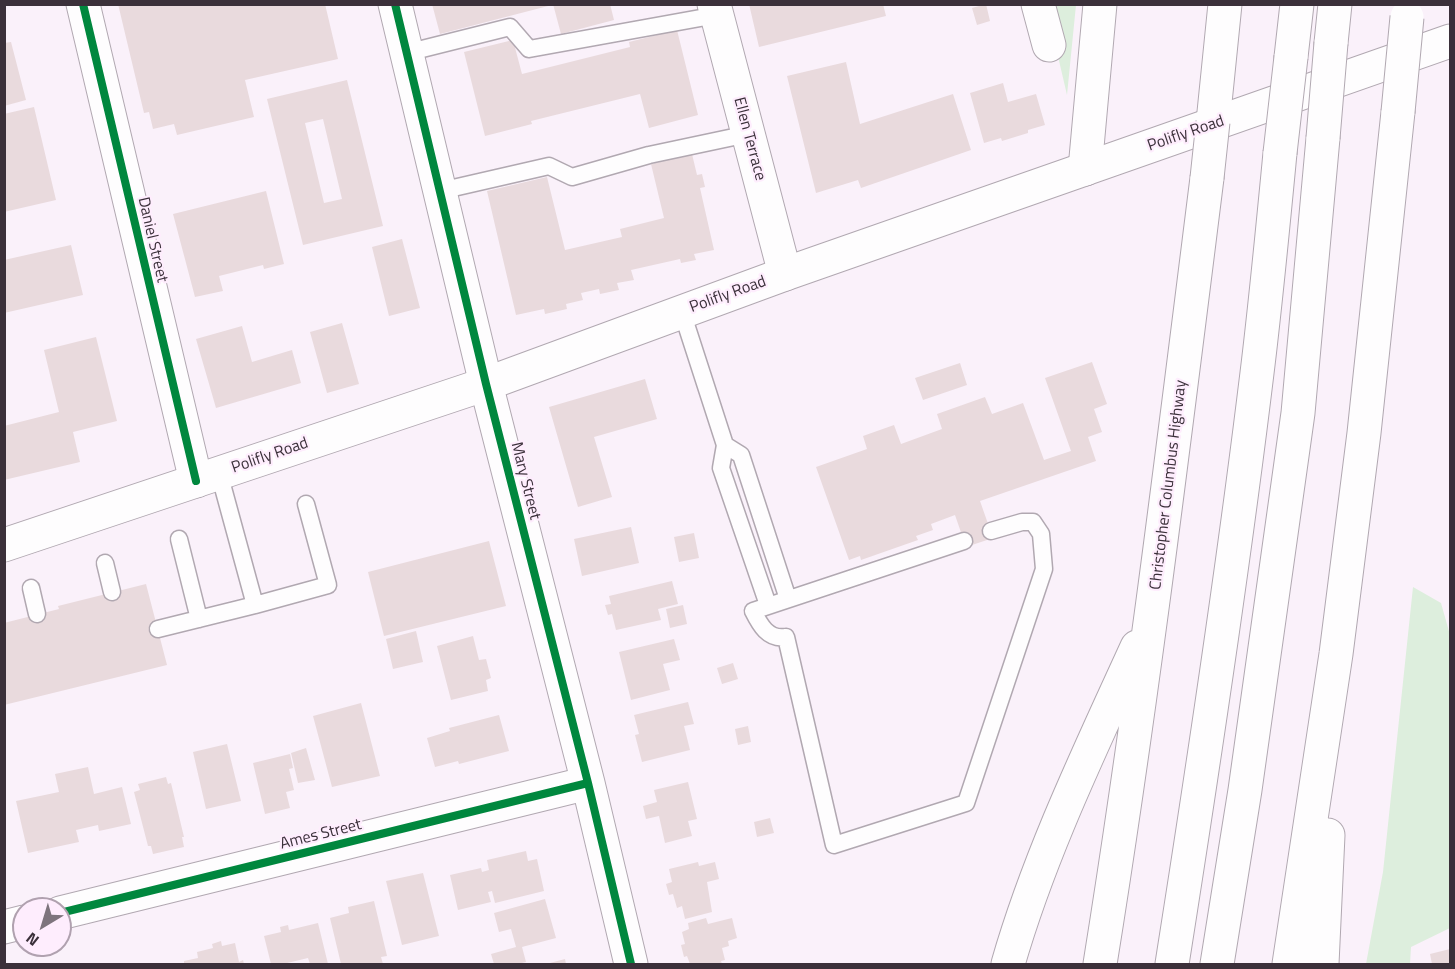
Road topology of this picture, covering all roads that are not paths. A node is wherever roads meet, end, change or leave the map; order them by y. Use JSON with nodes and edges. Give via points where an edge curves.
{"nodes":[{"id":1,"x":83,"y":4,"type":"edge"},
{"id":2,"x":395,"y":4,"type":"edge"},
{"id":3,"x":1038,"y":4,"type":"edge"},
{"id":4,"x":1100,"y":4,"type":"edge"},
{"id":5,"x":1225,"y":4,"type":"edge"},
{"id":6,"x":1297,"y":4,"type":"edge"},
{"id":7,"x":1335,"y":4,"type":"edge"},
{"id":8,"x":715,"y":10,"type":"edge"},
{"id":9,"x":1407,"y":11,"type":"edge"},
{"id":10,"x":1450,"y":41,"type":"edge"},
{"id":11,"x":1049,"y":45,"type":"dead end"},
{"id":12,"x":406,"y":53,"type":"junction"},
{"id":13,"x":748,"y":134,"type":"junction"},
{"id":14,"x":1085,"y":169,"type":"junction"},
{"id":15,"x":440,"y":191,"type":"junction"},
{"id":16,"x":785,"y":274,"type":"junction"},
{"id":17,"x":682,"y":312,"type":"junction"},
{"id":18,"x":486,"y":384,"type":"junction"},
{"id":19,"x":725,"y":444,"type":"junction"},
{"id":20,"x":208,"y":477,"type":"junction"},
{"id":21,"x":306,"y":504,"type":"dead end"},
{"id":22,"x":991,"y":531,"type":"dead end"},
{"id":23,"x":179,"y":539,"type":"dead end"},
{"id":24,"x":964,"y":541,"type":"dead end"},
{"id":25,"x":4,"y":545,"type":"edge"},
{"id":26,"x":105,"y":562,"type":"dead end"},
{"id":27,"x":31,"y":588,"type":"dead end"},
{"id":28,"x":112,"y":592,"type":"dead end"},
{"id":29,"x":788,"y":599,"type":"junction"},
{"id":30,"x":255,"y":605,"type":"junction"},
{"id":31,"x":768,"y":606,"type":"junction"},
{"id":32,"x":1153,"y":612,"type":"junction"},
{"id":33,"x":37,"y":615,"type":"dead end"},
{"id":34,"x":199,"y":619,"type":"junction"},
{"id":35,"x":158,"y":629,"type":"dead end"},
{"id":36,"x":1336,"y":654,"type":"junction"},
{"id":37,"x":588,"y":783,"type":"junction"},
{"id":38,"x":72,"y":911,"type":"edge"},
{"id":39,"x":631,"y":964,"type":"edge"},
{"id":40,"x":1008,"y":964,"type":"edge"},
{"id":41,"x":1100,"y":964,"type":"edge"},
{"id":42,"x":1172,"y":964,"type":"edge"},
{"id":43,"x":1218,"y":964,"type":"edge"},
{"id":44,"x":1289,"y":964,"type":"edge"},
{"id":45,"x":1322,"y":964,"type":"edge"}],
"edges":[{"from":1,"to":20,"type":"main road","name":"Daniel Street"},
{"from":2,"to":12,"type":"main road","name":"Mary Street"},
{"from":3,"to":11,"type":"main road"},
{"from":4,"to":14,"type":"main road"},
{"from":5,"to":32,"type":"main road","name":"Christopher Columbus Highway","bridge":true},
{"from":6,"to":42,"type":"main road","bridge":true,"via":[[1244,476]]},
{"from":7,"to":43,"type":"main road","bridge":true,"via":[[1298,413]]},
{"from":8,"to":12,"type":"lane","via":[[528,50],[510,27]]},
{"from":8,"to":13,"type":"main road","name":"Ellen Terrace"},
{"from":9,"to":36,"type":"main road","bridge":true,"via":[[1364,433]]},
{"from":10,"to":14,"type":"main road","name":"Polifly Road"},
{"from":12,"to":15,"type":"main road","name":"Mary Street"},
{"from":13,"to":15,"type":"lane","via":[[649,155],[572,177],[549,166]]},
{"from":13,"to":16,"type":"main road","name":"Ellen Terrace"},
{"from":14,"to":16,"type":"main road","name":"Polifly Road"},
{"from":15,"to":18,"type":"main road","name":"Mary Street"},
{"from":16,"to":17,"type":"main road","name":"Polifly Road"},
{"from":17,"to":18,"type":"main road","name":"Polifly Road"},
{"from":17,"to":19,"type":"lane"},
{"from":18,"to":20,"type":"main road","name":"Polifly Road"},
{"from":18,"to":37,"type":"main road","name":"Mary Street"},
{"from":19,"to":29,"type":"lane","via":[[741,456]]},
{"from":19,"to":31,"type":"lane","via":[[721,468]]},
{"from":20,"to":25,"type":"main road","name":"Polifly Road"},
{"from":20,"to":30,"type":"lane"},
{"from":21,"to":30,"type":"lane","via":[[328,585]]},
{"from":22,"to":31,"type":"lane","via":[[1033,522],[1041,534],[1044,569],[966,803],[834,845],[786,637],[768,633],[753,611]]},
{"from":23,"to":34,"type":"lane"},
{"from":24,"to":29,"type":"lane"},
{"from":26,"to":28,"type":"lane"},
{"from":27,"to":33,"type":"lane"},
{"from":29,"to":31,"type":"lane"},
{"from":30,"to":34,"type":"lane"},
{"from":32,"to":40,"type":"main road","via":[[1069,796]]},
{"from":32,"to":41,"type":"main road","name":"Christopher Columbus Highway"},
{"from":34,"to":35,"type":"lane"},
{"from":36,"to":44,"type":"main road"},
{"from":36,"to":45,"type":"main road"},
{"from":37,"to":38,"type":"main road","name":"Ames Street"},
{"from":37,"to":39,"type":"main road","name":"Mary Street"}]}
